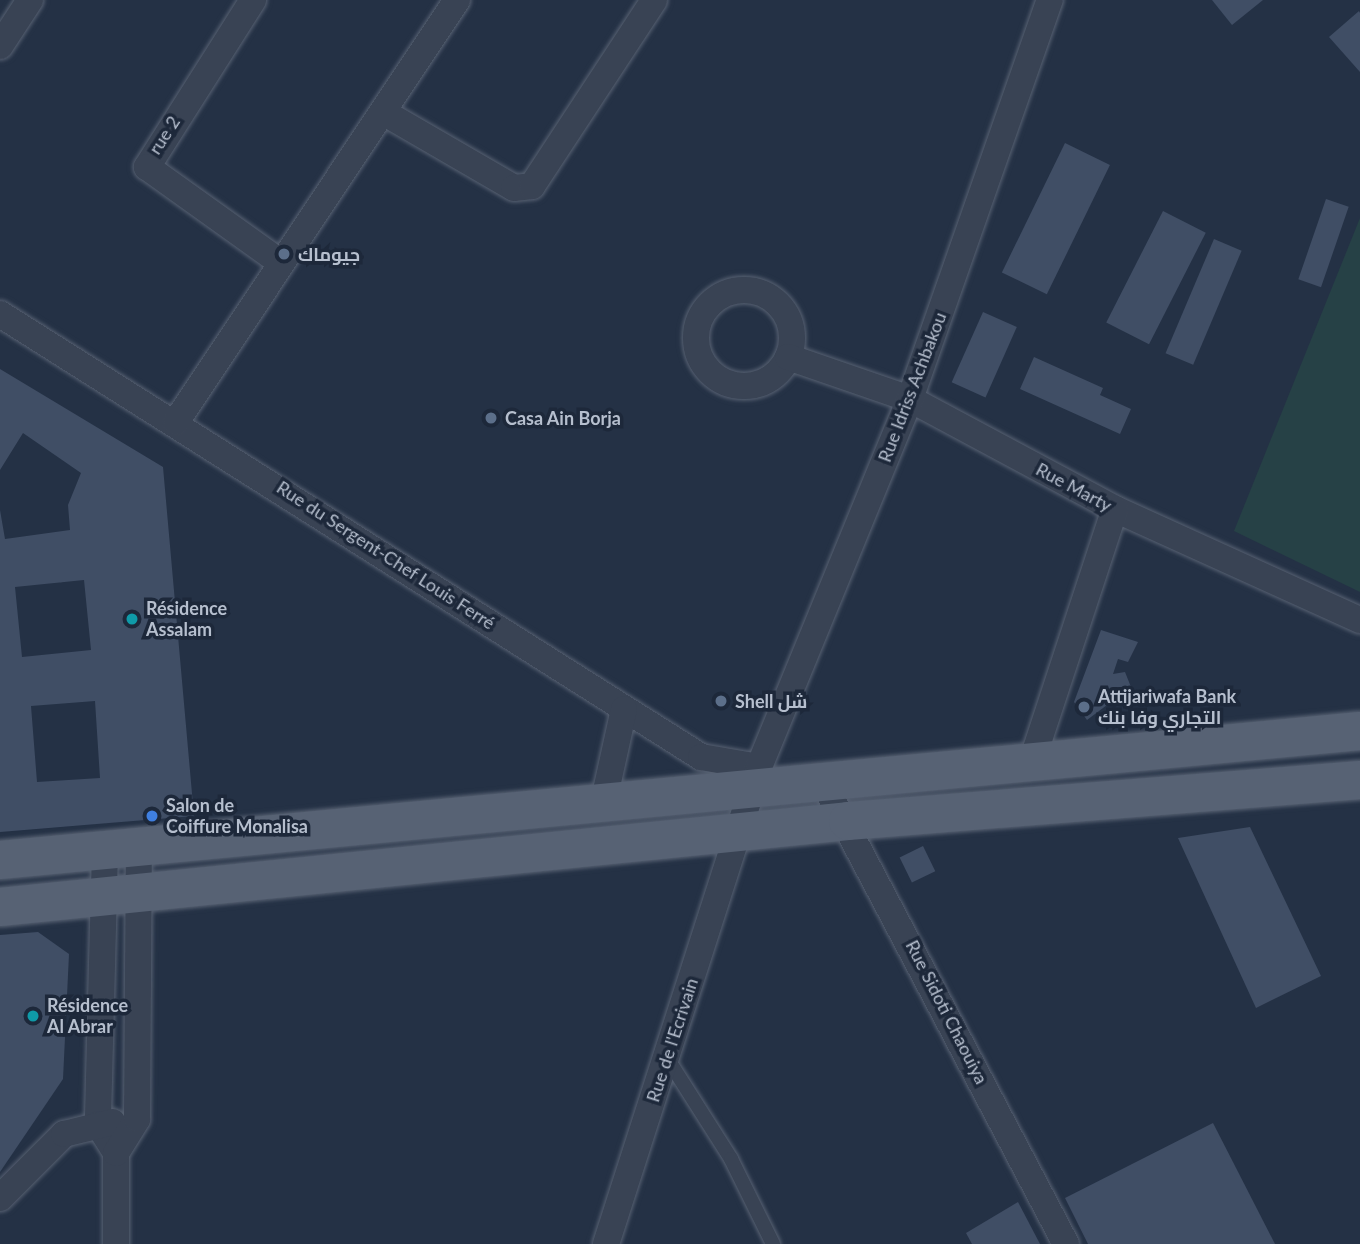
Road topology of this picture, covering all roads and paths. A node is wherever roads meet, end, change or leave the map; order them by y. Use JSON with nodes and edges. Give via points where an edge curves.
{"nodes":[{"id":1,"x":30,"y":0,"type":"edge"},
{"id":2,"x":253,"y":0,"type":"edge"},
{"id":3,"x":457,"y":0,"type":"edge"},
{"id":4,"x":654,"y":0,"type":"edge"},
{"id":5,"x":1050,"y":0,"type":"edge"},
{"id":6,"x":0,"y":46,"type":"edge"},
{"id":7,"x":383,"y":112,"type":"junction"},
{"id":8,"x":281,"y":263,"type":"junction"},
{"id":9,"x":0,"y":314,"type":"edge"},
{"id":10,"x":788,"y":357,"type":"dead end"},
{"id":11,"x":910,"y":399,"type":"junction"},
{"id":12,"x":176,"y":422,"type":"junction"},
{"id":13,"x":1115,"y":509,"type":"junction"},
{"id":14,"x":1360,"y":620,"type":"edge"},
{"id":15,"x":624,"y":709,"type":"junction"},
{"id":16,"x":1360,"y":731,"type":"edge"},
{"id":17,"x":1032,"y":761,"type":"junction"},
{"id":18,"x":757,"y":778,"type":"junction"},
{"id":19,"x":1360,"y":780,"type":"edge"},
{"id":20,"x":823,"y":782,"type":"junction"},
{"id":21,"x":604,"y":800,"type":"junction"},
{"id":22,"x":848,"y":821,"type":"junction"},
{"id":23,"x":737,"y":836,"type":"junction"},
{"id":24,"x":122,"y":848,"type":"junction"},
{"id":25,"x":0,"y":860,"type":"edge"},
{"id":26,"x":124,"y":894,"type":"junction"},
{"id":27,"x":0,"y":907,"type":"edge"},
{"id":28,"x":667,"y":1058,"type":"junction"},
{"id":29,"x":137,"y":1119,"type":"junction"},
{"id":30,"x":97,"y":1124,"type":"junction"},
{"id":31,"x":116,"y":1153,"type":"junction"},
{"id":32,"x":0,"y":1198,"type":"edge"},
{"id":33,"x":116,"y":1244,"type":"edge"},
{"id":34,"x":606,"y":1244,"type":"edge"},
{"id":35,"x":773,"y":1244,"type":"edge"},
{"id":36,"x":1066,"y":1244,"type":"edge"}],
"edges":[{"from":1,"to":6,"type":"street"},
{"from":2,"to":8,"type":"street","name":"rue 2","via":[[147,167]]},
{"from":3,"to":7,"type":"street"},
{"from":4,"to":7,"type":"street","via":[[532,186],[514,188]]},
{"from":5,"to":11,"type":"street","name":"Rue Idriss Achbakou"},
{"from":7,"to":8,"type":"street"},
{"from":8,"to":12,"type":"street"},
{"from":9,"to":12,"type":"street","name":"Rue du Sergent-Chef Louis Ferré"},
{"from":10,"to":11,"type":"street","name":"Rue Marty"},
{"from":11,"to":13,"type":"street","name":"Rue Marty"},
{"from":11,"to":18,"type":"street","name":"Rue Idriss Achbakou"},
{"from":12,"to":15,"type":"street","name":"Rue du Sergent-Chef Louis Ferré"},
{"from":13,"to":14,"type":"street","name":"Rue Marty"},
{"from":13,"to":17,"type":"street"},
{"from":15,"to":18,"type":"street","name":"Rue du Sergent-Chef Louis Ferré","via":[[701,757]]},
{"from":15,"to":21,"type":"street"},
{"from":16,"to":17,"type":"main road"},
{"from":17,"to":20,"type":"main road"},
{"from":18,"to":20,"type":"main road"},
{"from":18,"to":21,"type":"main road"},
{"from":18,"to":23,"type":"street","name":"Rue Idriss Achbakou"},
{"from":19,"to":22,"type":"main road"},
{"from":20,"to":22,"type":"street","name":"Rue Sidoti Chaouiya"},
{"from":21,"to":24,"type":"main road"},
{"from":22,"to":23,"type":"main road"},
{"from":22,"to":36,"type":"street","name":"Rue Sidoti Chaouiya"},
{"from":23,"to":26,"type":"main road"},
{"from":23,"to":28,"type":"street","name":"Rue de l'Ecrivain"},
{"from":24,"to":25,"type":"main road"},
{"from":24,"to":26,"type":"street"},
{"from":24,"to":26,"type":"street"},
{"from":26,"to":27,"type":"main road"},
{"from":26,"to":29,"type":"street"},
{"from":26,"to":30,"type":"street"},
{"from":28,"to":34,"type":"street","name":"Rue de l'Ecrivain"},
{"from":28,"to":35,"type":"lane","via":[[731,1159]]},
{"from":29,"to":30,"type":"street"},
{"from":29,"to":31,"type":"street"},
{"from":30,"to":31,"type":"street"},
{"from":30,"to":32,"type":"street","via":[[64,1134],[41,1150]]},
{"from":31,"to":33,"type":"street"}]}
